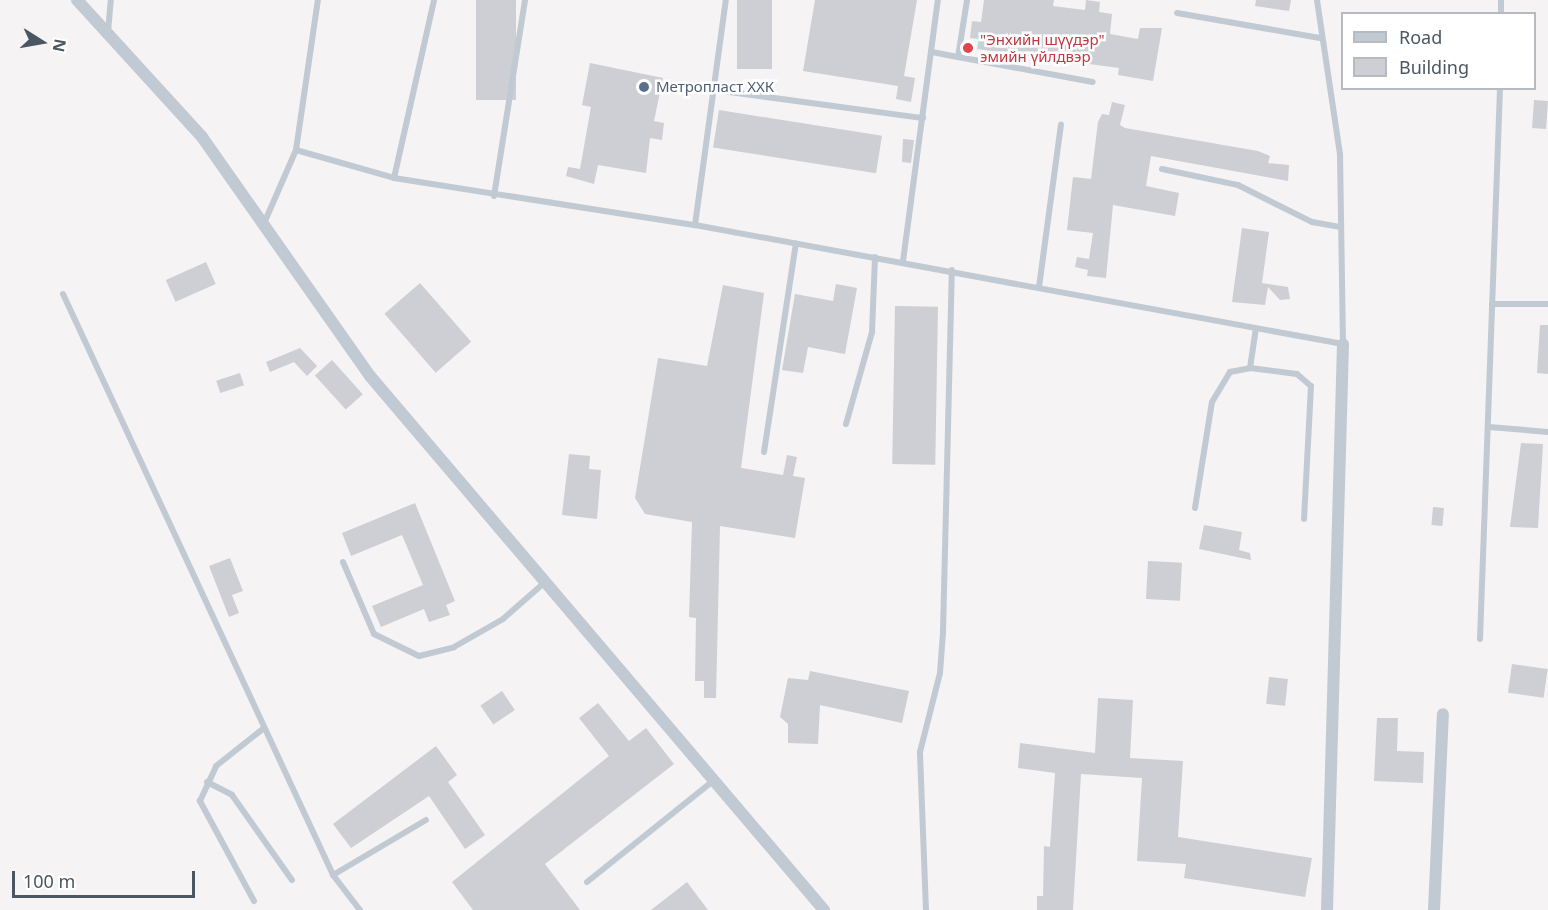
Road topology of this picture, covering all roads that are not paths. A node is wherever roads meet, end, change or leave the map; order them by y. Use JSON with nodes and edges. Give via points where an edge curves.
{"nodes":[{"id":1,"x":77,"y":0,"type":"edge"},
{"id":2,"x":111,"y":0,"type":"edge"},
{"id":3,"x":318,"y":0,"type":"edge"},
{"id":4,"x":434,"y":0,"type":"edge"},
{"id":5,"x":525,"y":0,"type":"edge"},
{"id":6,"x":726,"y":0,"type":"edge"},
{"id":7,"x":938,"y":0,"type":"edge"},
{"id":8,"x":967,"y":0,"type":"edge"},
{"id":9,"x":1317,"y":0,"type":"edge"},
{"id":10,"x":1177,"y":13,"type":"dead end"},
{"id":11,"x":107,"y":35,"type":"junction"},
{"id":12,"x":1320,"y":38,"type":"junction"},
{"id":13,"x":932,"y":52,"type":"junction"},
{"id":14,"x":958,"y":57,"type":"junction"},
{"id":15,"x":1093,"y":82,"type":"dead end"},
{"id":16,"x":715,"y":90,"type":"junction"},
{"id":17,"x":1500,"y":90,"type":"edge"},
{"id":18,"x":923,"y":118,"type":"junction"},
{"id":19,"x":1061,"y":124,"type":"dead end"},
{"id":20,"x":296,"y":150,"type":"junction"},
{"id":21,"x":1162,"y":169,"type":"dead end"},
{"id":22,"x":394,"y":178,"type":"junction"},
{"id":23,"x":494,"y":195,"type":"junction"},
{"id":24,"x":265,"y":221,"type":"junction"},
{"id":25,"x":695,"y":225,"type":"junction"},
{"id":26,"x":1340,"y":227,"type":"junction"},
{"id":27,"x":796,"y":243,"type":"junction"},
{"id":28,"x":875,"y":257,"type":"junction"},
{"id":29,"x":903,"y":261,"type":"junction"},
{"id":30,"x":952,"y":270,"type":"junction"},
{"id":31,"x":1039,"y":287,"type":"junction"},
{"id":32,"x":63,"y":294,"type":"dead end"},
{"id":33,"x":1492,"y":304,"type":"junction"},
{"id":34,"x":1548,"y":304,"type":"edge"},
{"id":35,"x":1256,"y":328,"type":"junction"},
{"id":36,"x":1343,"y":345,"type":"junction"},
{"id":37,"x":1250,"y":368,"type":"junction"},
{"id":38,"x":846,"y":424,"type":"dead end"},
{"id":39,"x":1489,"y":427,"type":"junction"},
{"id":40,"x":1548,"y":432,"type":"edge"},
{"id":41,"x":764,"y":452,"type":"dead end"},
{"id":42,"x":1195,"y":508,"type":"dead end"},
{"id":43,"x":1305,"y":519,"type":"dead end"},
{"id":44,"x":343,"y":562,"type":"dead end"},
{"id":45,"x":544,"y":583,"type":"junction"},
{"id":46,"x":1480,"y":639,"type":"dead end"},
{"id":47,"x":1443,"y":714,"type":"dead end"},
{"id":48,"x":264,"y":728,"type":"junction"},
{"id":49,"x":207,"y":782,"type":"junction"},
{"id":50,"x":711,"y":782,"type":"junction"},
{"id":51,"x":426,"y":820,"type":"dead end"},
{"id":52,"x":333,"y":875,"type":"junction"},
{"id":53,"x":292,"y":880,"type":"dead end"},
{"id":54,"x":587,"y":882,"type":"dead end"},
{"id":55,"x":254,"y":901,"type":"dead end"},
{"id":56,"x":360,"y":910,"type":"edge"},
{"id":57,"x":824,"y":910,"type":"edge"},
{"id":58,"x":926,"y":910,"type":"edge"},
{"id":59,"x":1327,"y":910,"type":"edge"},
{"id":60,"x":1434,"y":910,"type":"edge"}],
"edges":[{"from":1,"to":11,"type":"street"},
{"from":2,"to":11,"type":"lane"},
{"from":3,"to":20,"type":"lane"},
{"from":4,"to":22,"type":"lane"},
{"from":5,"to":23,"type":"lane"},
{"from":6,"to":16,"type":"lane"},
{"from":7,"to":13,"type":"lane"},
{"from":8,"to":14,"type":"lane"},
{"from":9,"to":12,"type":"lane"},
{"from":10,"to":12,"type":"lane"},
{"from":11,"to":24,"type":"street","via":[[202,137]]},
{"from":12,"to":26,"type":"lane","via":[[1340,154]]},
{"from":13,"to":14,"type":"lane"},
{"from":13,"to":18,"type":"lane"},
{"from":14,"to":15,"type":"lane"},
{"from":16,"to":18,"type":"lane"},
{"from":16,"to":25,"type":"lane"},
{"from":17,"to":33,"type":"lane"},
{"from":18,"to":29,"type":"lane"},
{"from":19,"to":31,"type":"lane"},
{"from":20,"to":22,"type":"lane"},
{"from":20,"to":24,"type":"lane"},
{"from":21,"to":26,"type":"lane","via":[[1238,185],[1312,222]]},
{"from":22,"to":23,"type":"lane"},
{"from":23,"to":25,"type":"lane"},
{"from":24,"to":45,"type":"street","via":[[370,376]]},
{"from":25,"to":27,"type":"lane"},
{"from":26,"to":36,"type":"lane"},
{"from":27,"to":28,"type":"lane"},
{"from":27,"to":41,"type":"lane"},
{"from":28,"to":29,"type":"lane"},
{"from":28,"to":38,"type":"lane","via":[[872,332]]},
{"from":29,"to":30,"type":"lane"},
{"from":30,"to":31,"type":"lane"},
{"from":30,"to":58,"type":"lane","via":[[944,632],[940,673],[920,752]]},
{"from":31,"to":35,"type":"lane"},
{"from":32,"to":48,"type":"lane"},
{"from":33,"to":34,"type":"lane"},
{"from":33,"to":39,"type":"lane"},
{"from":35,"to":36,"type":"lane"},
{"from":35,"to":37,"type":"lane"},
{"from":36,"to":59,"type":"street"},
{"from":37,"to":42,"type":"lane","via":[[1230,372],[1212,402]]},
{"from":37,"to":43,"type":"lane","via":[[1297,374],[1311,386]]},
{"from":39,"to":40,"type":"lane"},
{"from":39,"to":46,"type":"lane"},
{"from":44,"to":45,"type":"lane","via":[[374,634],[419,656],[454,647],[503,619]]},
{"from":45,"to":50,"type":"street"},
{"from":47,"to":60,"type":"street"},
{"from":48,"to":49,"type":"lane","via":[[216,766]]},
{"from":48,"to":52,"type":"lane"},
{"from":49,"to":53,"type":"lane","via":[[232,795]]},
{"from":49,"to":55,"type":"lane","via":[[200,801]]},
{"from":50,"to":54,"type":"lane"},
{"from":50,"to":57,"type":"street"},
{"from":51,"to":52,"type":"lane"},
{"from":52,"to":56,"type":"lane"}]}
